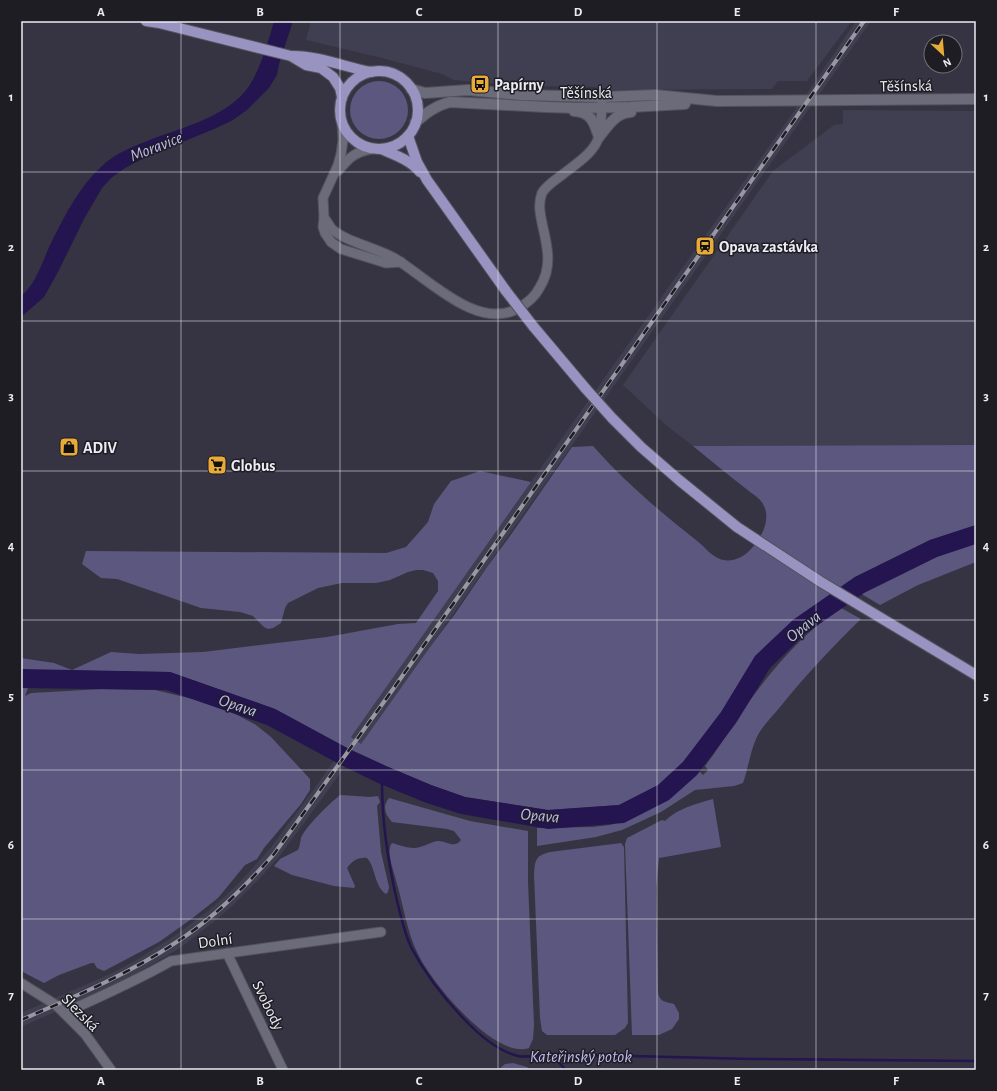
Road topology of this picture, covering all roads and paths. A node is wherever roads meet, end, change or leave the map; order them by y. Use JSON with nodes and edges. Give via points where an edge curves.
{"nodes":[{"id":1,"x":146,"y":21,"type":"edge"},
{"id":2,"x":291,"y":56,"type":"junction"},
{"id":3,"x":372,"y":72,"type":"junction"},
{"id":4,"x":411,"y":89,"type":"junction"},
{"id":5,"x":342,"y":97,"type":"junction"},
{"id":6,"x":602,"y":97,"type":"junction"},
{"id":7,"x":976,"y":99,"type":"edge"},
{"id":8,"x":717,"y":101,"type":"junction"},
{"id":9,"x":482,"y":103,"type":"junction"},
{"id":10,"x":692,"y":103,"type":"junction"},
{"id":11,"x":602,"y":108,"type":"junction"},
{"id":12,"x":342,"y":123,"type":"junction"},
{"id":13,"x":415,"y":124,"type":"junction"},
{"id":14,"x":408,"y":136,"type":"junction"},
{"id":15,"x":599,"y":137,"type":"junction"},
{"id":16,"x":376,"y":149,"type":"junction"},
{"id":17,"x":334,"y":175,"type":"junction"},
{"id":18,"x":427,"y":180,"type":"junction"},
{"id":19,"x":976,"y":675,"type":"edge"},
{"id":20,"x":381,"y":932,"type":"dead end"},
{"id":21,"x":227,"y":953,"type":"junction"},
{"id":22,"x":21,"y":983,"type":"edge"},
{"id":23,"x":64,"y":1013,"type":"junction"},
{"id":24,"x":111,"y":1070,"type":"edge"},
{"id":25,"x":283,"y":1070,"type":"edge"}],
"edges":[{"from":1,"to":2,"type":"main road"},
{"from":2,"to":3,"type":"main road","name":"Těšínská","via":[[307,56]]},
{"from":2,"to":5,"type":"main road","via":[[306,65],[321,68],[333,76]]},
{"from":3,"to":4,"type":"main road","name":"Těšínská","via":[[395,75]]},
{"from":3,"to":5,"type":"main road","via":[[354,81]]},
{"from":4,"to":6,"type":"street","name":"Těšínská","via":[[425,93],[468,90],[516,95]]},
{"from":4,"to":13,"type":"main road","name":"Těšínská","via":[[418,112]]},
{"from":5,"to":12,"type":"main road"},
{"from":6,"to":8,"type":"street","name":"Těšínská","via":[[655,95]]},
{"from":6,"to":11,"type":"street"},
{"from":7,"to":8,"type":"street","name":"Těšínská"},
{"from":8,"to":10,"type":"street","name":"Těšínská"},
{"from":9,"to":11,"type":"street","name":"Těšínská"},
{"from":9,"to":13,"type":"street","name":"Těšínská","via":[[443,103],[430,110]]},
{"from":9,"to":15,"type":"street","via":[[493,109],[581,112],[592,119]]},
{"from":10,"to":11,"type":"street","name":"Těšínská"},
{"from":10,"to":15,"type":"street","via":[[673,109],[624,112],[613,119]]},
{"from":11,"to":15,"type":"street"},
{"from":12,"to":16,"type":"main road","via":[[348,135],[354,140],[365,147]]},
{"from":12,"to":17,"type":"street","via":[[341,154]]},
{"from":13,"to":14,"type":"main road","name":"Těšínská"},
{"from":14,"to":16,"type":"main road","name":"Těšínská","via":[[394,146]]},
{"from":14,"to":18,"type":"main road","via":[[417,162]]},
{"from":15,"to":17,"type":"street","via":[[589,152],[542,193],[539,206],[548,263],[545,279],[535,295],[525,304],[509,312],[485,313],[471,309],[402,262],[336,232],[324,218],[323,198]]},
{"from":16,"to":17,"type":"street","via":[[355,154]]},
{"from":16,"to":18,"type":"main road","via":[[398,156],[414,165]]},
{"from":18,"to":19,"type":"main road","bridge":true,"via":[[532,326],[612,418],[641,447],[737,526],[821,582]]},
{"from":20,"to":21,"type":"street","name":"Dolní"},
{"from":21,"to":23,"type":"street","name":"Dolní","via":[[171,961],[146,976]]},
{"from":21,"to":25,"type":"street","name":"Svobody"},
{"from":22,"to":23,"type":"street","name":"Slezská"},
{"from":23,"to":24,"type":"street","name":"Slezská","via":[[85,1034]]}]}
